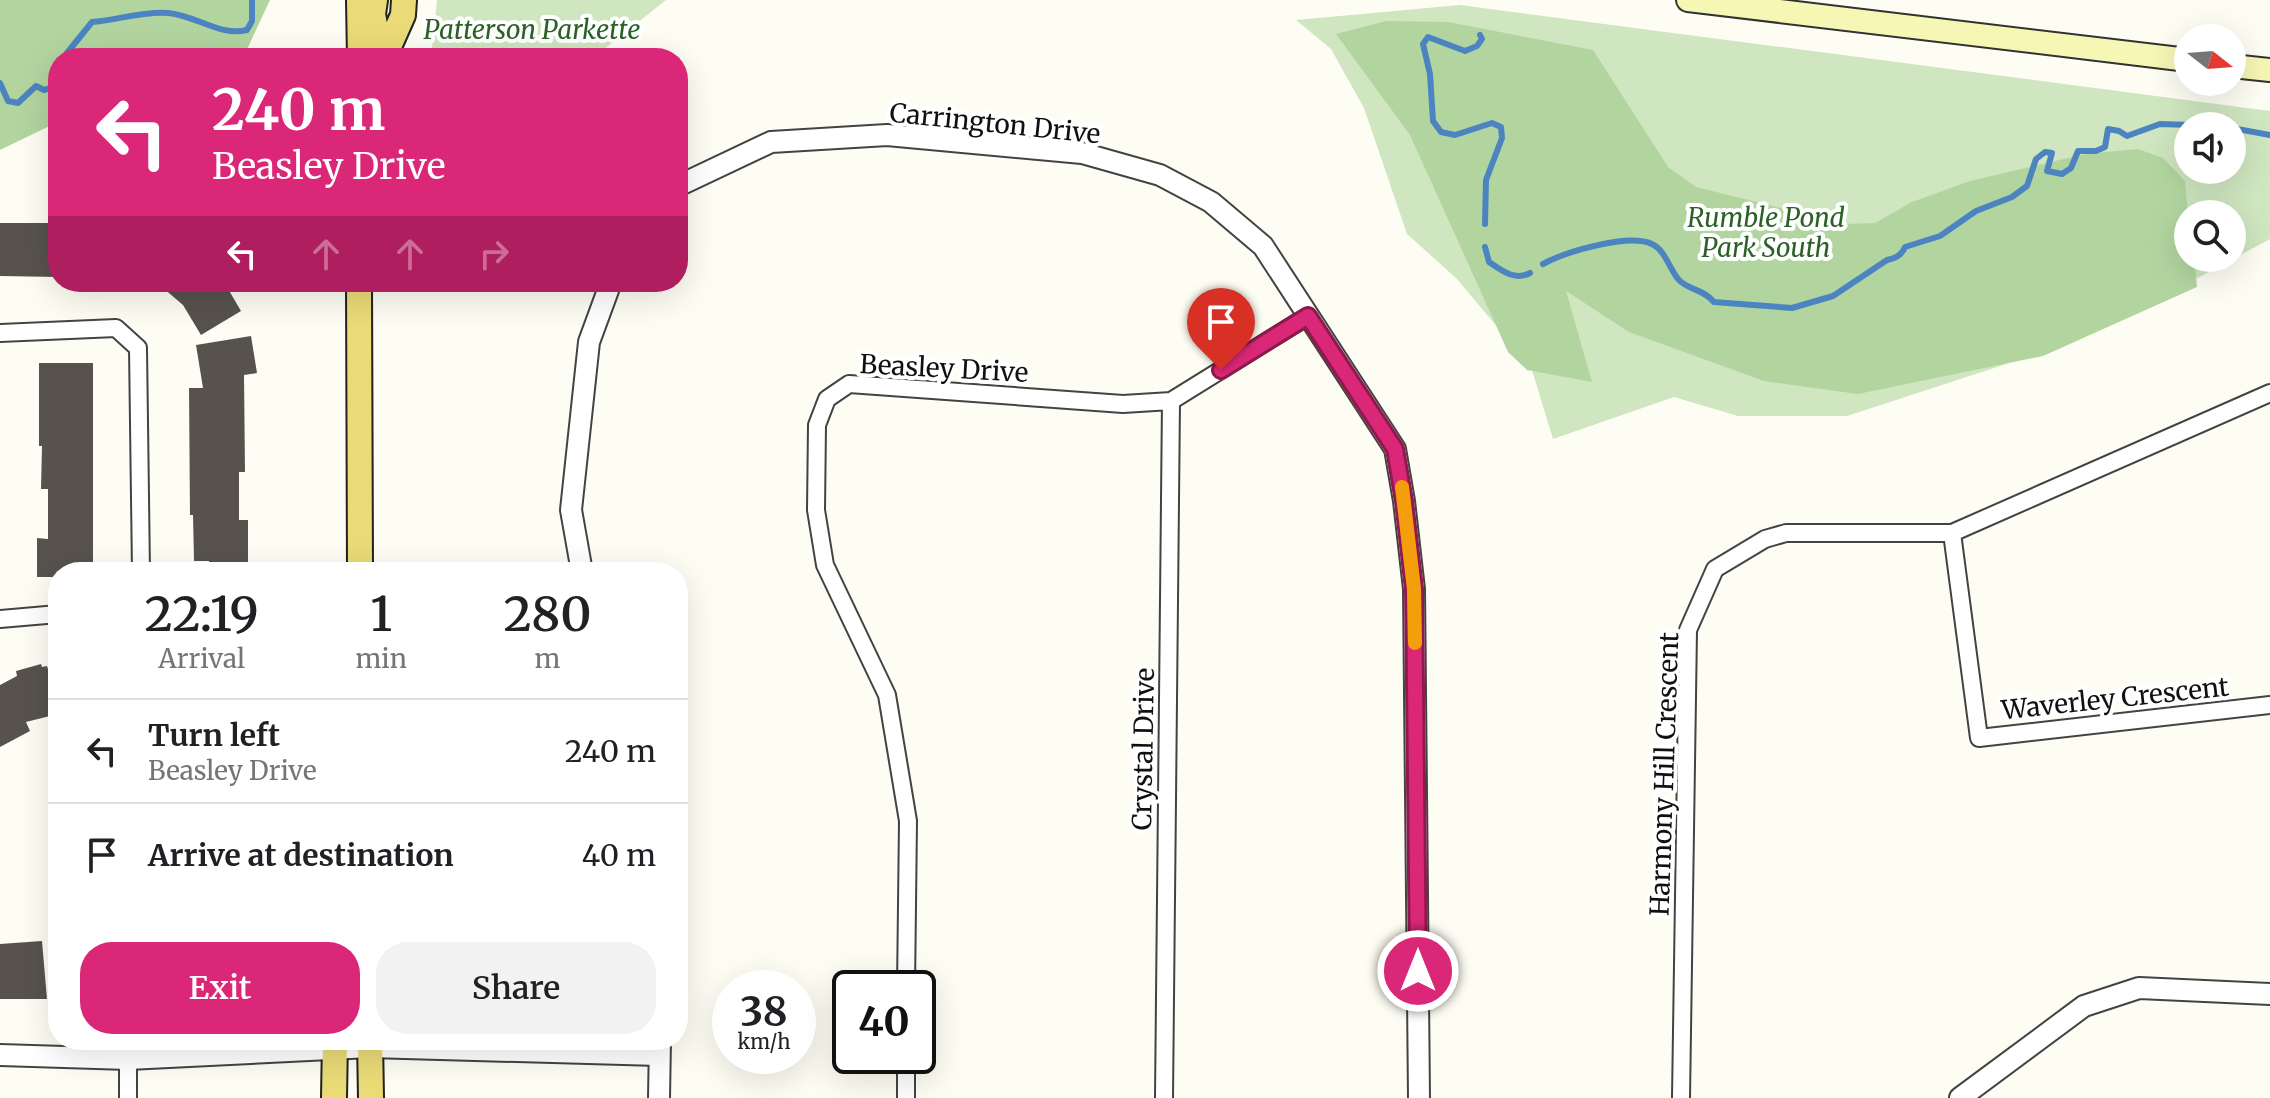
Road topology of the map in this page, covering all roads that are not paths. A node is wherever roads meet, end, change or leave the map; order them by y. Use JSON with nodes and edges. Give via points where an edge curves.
{"nodes":[{"id":1,"x":359,"y":0,"type":"edge"},
{"id":2,"x":375,"y":0,"type":"edge"},
{"id":3,"x":404,"y":0,"type":"edge"},
{"id":4,"x":1688,"y":0,"type":"edge"},
{"id":5,"x":1750,"y":4,"type":"edge"},
{"id":6,"x":360,"y":48,"type":"edge"},
{"id":7,"x":381,"y":48,"type":"edge"},
{"id":8,"x":388,"y":48,"type":"edge"},
{"id":9,"x":2174,"y":58,"type":"edge"},
{"id":10,"x":2246,"y":67,"type":"edge"},
{"id":11,"x":2270,"y":70,"type":"edge"},
{"id":12,"x":688,"y":181,"type":"edge"},
{"id":13,"x":359,"y":292,"type":"edge"},
{"id":14,"x":607,"y":292,"type":"edge"},
{"id":15,"x":1308,"y":316,"type":"junction"},
{"id":16,"x":0,"y":333,"type":"edge"},
{"id":17,"x":2270,"y":393,"type":"edge"},
{"id":18,"x":1171,"y":401,"type":"junction"},
{"id":19,"x":1952,"y":533,"type":"junction"},
{"id":20,"x":141,"y":562,"type":"edge"},
{"id":21,"x":360,"y":562,"type":"edge"},
{"id":22,"x":580,"y":562,"type":"edge"},
{"id":23,"x":48,"y":615,"type":"edge"},
{"id":24,"x":0,"y":619,"type":"edge"},
{"id":25,"x":2270,"y":705,"type":"edge"},
{"id":26,"x":906,"y":970,"type":"edge"},
{"id":27,"x":2270,"y":994,"type":"edge"},
{"id":28,"x":252,"y":1050,"type":"edge"},
{"id":29,"x":335,"y":1050,"type":"edge"},
{"id":30,"x":370,"y":1050,"type":"edge"},
{"id":31,"x":659,"y":1050,"type":"edge"},
{"id":32,"x":0,"y":1055,"type":"edge"},
{"id":33,"x":128,"y":1059,"type":"junction"},
{"id":34,"x":906,"y":1074,"type":"edge"},
{"id":35,"x":128,"y":1098,"type":"edge"},
{"id":36,"x":334,"y":1098,"type":"edge"},
{"id":37,"x":371,"y":1098,"type":"edge"},
{"id":38,"x":659,"y":1098,"type":"edge"},
{"id":39,"x":906,"y":1098,"type":"edge"},
{"id":40,"x":1164,"y":1098,"type":"edge"},
{"id":41,"x":1419,"y":1098,"type":"edge"},
{"id":42,"x":1681,"y":1098,"type":"edge"},
{"id":43,"x":1960,"y":1098,"type":"edge"}],
"edges":[{"from":1,"to":6,"type":"main road"},
{"from":2,"to":7,"type":"main road"},
{"from":3,"to":8,"type":"main road"},
{"from":4,"to":5,"type":"main road"},
{"from":5,"to":9,"type":"main road"},
{"from":10,"to":11,"type":"main road"},
{"from":12,"to":15,"type":"street","name":"Carrington Drive","via":[[771,142],[887,135],[1082,153],[1160,175],[1211,202],[1263,246]]},
{"from":13,"to":21,"type":"main road"},
{"from":14,"to":22,"type":"street","via":[[589,342],[571,510]]},
{"from":15,"to":18,"type":"street","name":"Beasley Drive"},
{"from":15,"to":41,"type":"street","name":"Carrington Drive","via":[[1395,449],[1404,501],[1414,589]]},
{"from":16,"to":20,"type":"street","via":[[116,328],[138,348]]},
{"from":17,"to":19,"type":"street","name":"Harmony Hill Crescent"},
{"from":18,"to":26,"type":"street","name":"Beasley Drive","via":[[1123,404],[849,384],[827,399],[817,425],[816,510],[825,565],[887,695],[908,821]]},
{"from":18,"to":40,"type":"street","name":"Crystal Drive"},
{"from":19,"to":25,"type":"street","name":"Waverley Crescent","via":[[1979,738]]},
{"from":19,"to":42,"type":"street","name":"Harmony Hill Crescent","via":[[1786,533],[1765,539],[1715,569],[1688,630]]},
{"from":23,"to":24,"type":"street"},
{"from":27,"to":43,"type":"street","via":[[2139,988],[2084,1006]]},
{"from":28,"to":33,"type":"street"},
{"from":29,"to":36,"type":"main road"},
{"from":30,"to":37,"type":"main road"},
{"from":31,"to":38,"type":"street"},
{"from":32,"to":33,"type":"street"},
{"from":33,"to":35,"type":"street"},
{"from":34,"to":39,"type":"street"}]}
